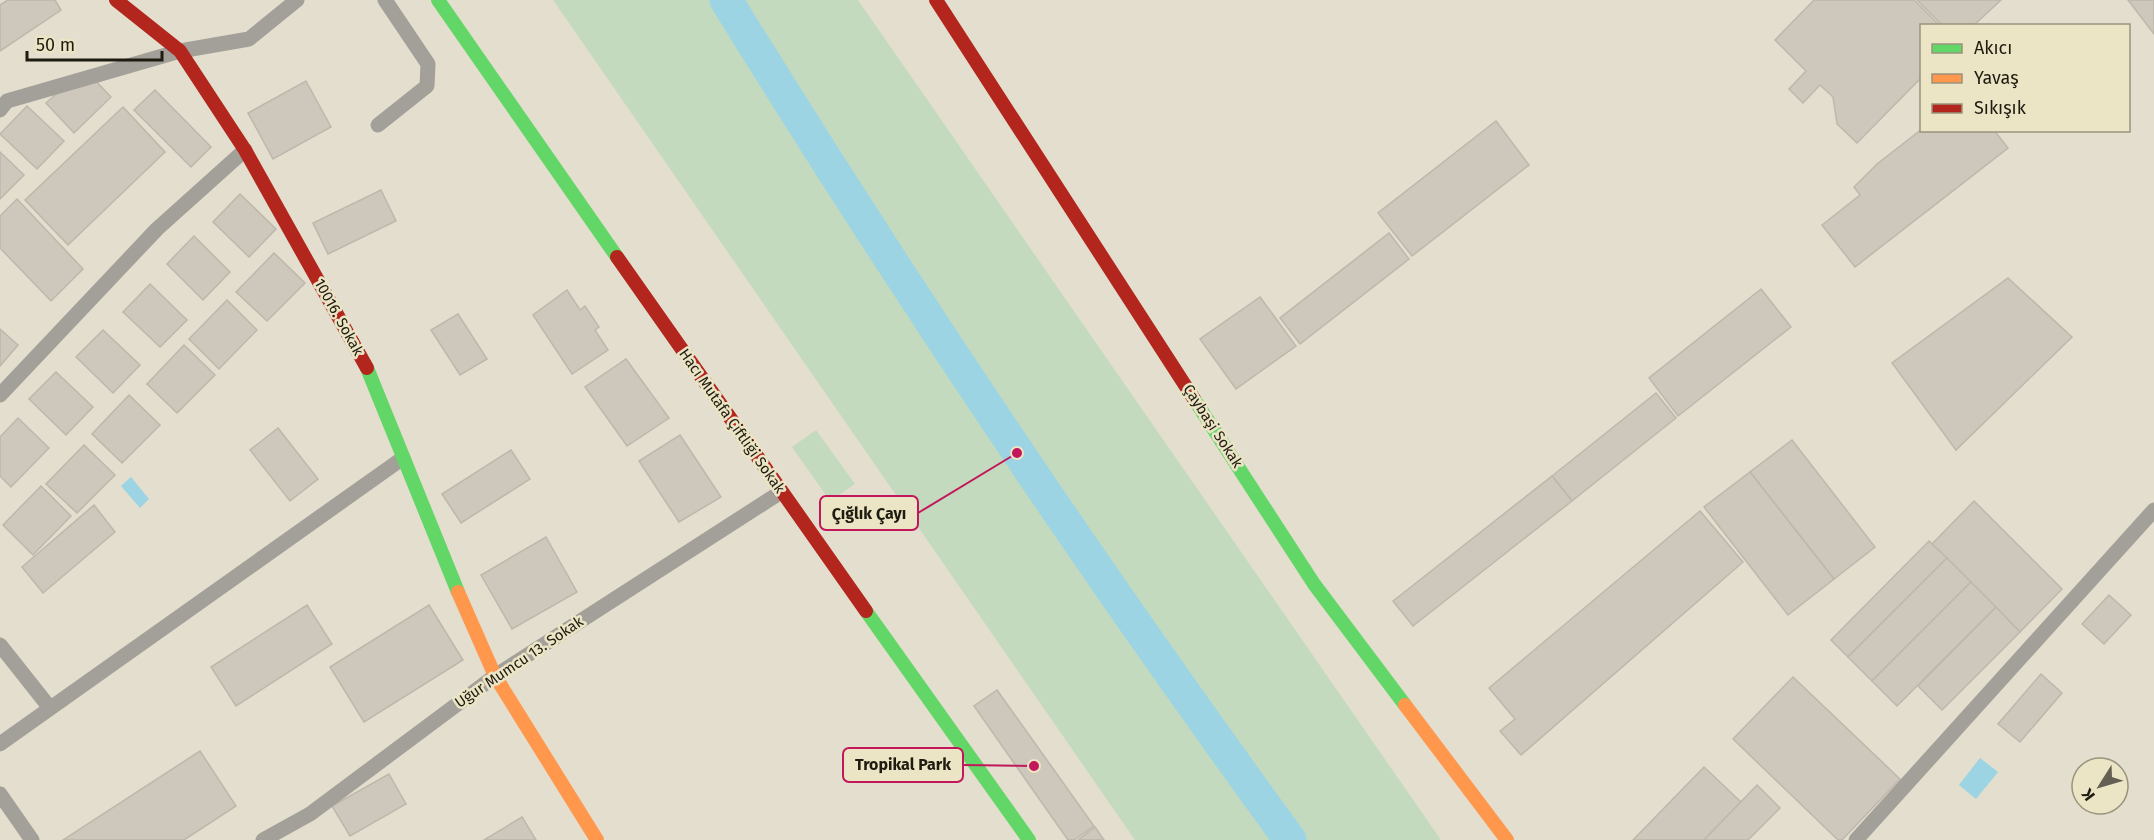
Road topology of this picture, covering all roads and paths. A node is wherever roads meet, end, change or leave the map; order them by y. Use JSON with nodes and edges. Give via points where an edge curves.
{"nodes":[{"id":1,"x":116,"y":0,"type":"edge"},
{"id":2,"x":297,"y":0,"type":"edge"},
{"id":3,"x":385,"y":0,"type":"edge"},
{"id":4,"x":438,"y":0,"type":"edge"},
{"id":5,"x":936,"y":0,"type":"edge"},
{"id":6,"x":180,"y":51,"type":"junction"},
{"id":7,"x":0,"y":110,"type":"edge"},
{"id":8,"x":378,"y":125,"type":"dead end"},
{"id":9,"x":245,"y":150,"type":"junction"},
{"id":10,"x":0,"y":395,"type":"edge"},
{"id":11,"x":403,"y":458,"type":"junction"},
{"id":12,"x":782,"y":492,"type":"junction"},
{"id":13,"x":2154,"y":510,"type":"edge"},
{"id":14,"x":0,"y":645,"type":"edge"},
{"id":15,"x":495,"y":676,"type":"junction"},
{"id":16,"x":50,"y":708,"type":"junction"},
{"id":17,"x":0,"y":744,"type":"edge"},
{"id":18,"x":0,"y":794,"type":"edge"},
{"id":19,"x":32,"y":840,"type":"edge"},
{"id":20,"x":263,"y":840,"type":"edge"},
{"id":21,"x":597,"y":840,"type":"edge"},
{"id":22,"x":1029,"y":840,"type":"edge"},
{"id":23,"x":1508,"y":840,"type":"edge"},
{"id":24,"x":1856,"y":840,"type":"edge"}],
"edges":[{"from":1,"to":6,"type":"street","name":"10016. Sokak"},
{"from":2,"to":6,"type":"street","via":[[249,39]]},
{"from":3,"to":8,"type":"street","via":[[428,64],[427,86]]},
{"from":4,"to":12,"type":"street","name":"Hacı Mutafa Çiftliği Sokak"},
{"from":5,"to":23,"type":"street","name":"Çaybaşi Sokak","via":[[1314,584]]},
{"from":6,"to":7,"type":"street","via":[[7,102]]},
{"from":6,"to":9,"type":"street","name":"10016. Sokak"},
{"from":9,"to":10,"type":"street","via":[[157,229]]},
{"from":9,"to":11,"type":"street","name":"10016. Sokak","via":[[363,358]]},
{"from":11,"to":15,"type":"street","name":"10016. Sokak"},
{"from":11,"to":16,"type":"street"},
{"from":12,"to":15,"type":"street","name":"Uğur Mumcu 13. Sokak"},
{"from":12,"to":22,"type":"street","name":"Hacı Mutafa Çiftliği Sokak"},
{"from":13,"to":24,"type":"street"},
{"from":14,"to":16,"type":"street"},
{"from":15,"to":20,"type":"street","name":"Uğur Mumcu 13. Sokak","via":[[310,814]]},
{"from":15,"to":21,"type":"street","name":"10016. Sokak"},
{"from":16,"to":17,"type":"street"},
{"from":18,"to":19,"type":"street"}]}
